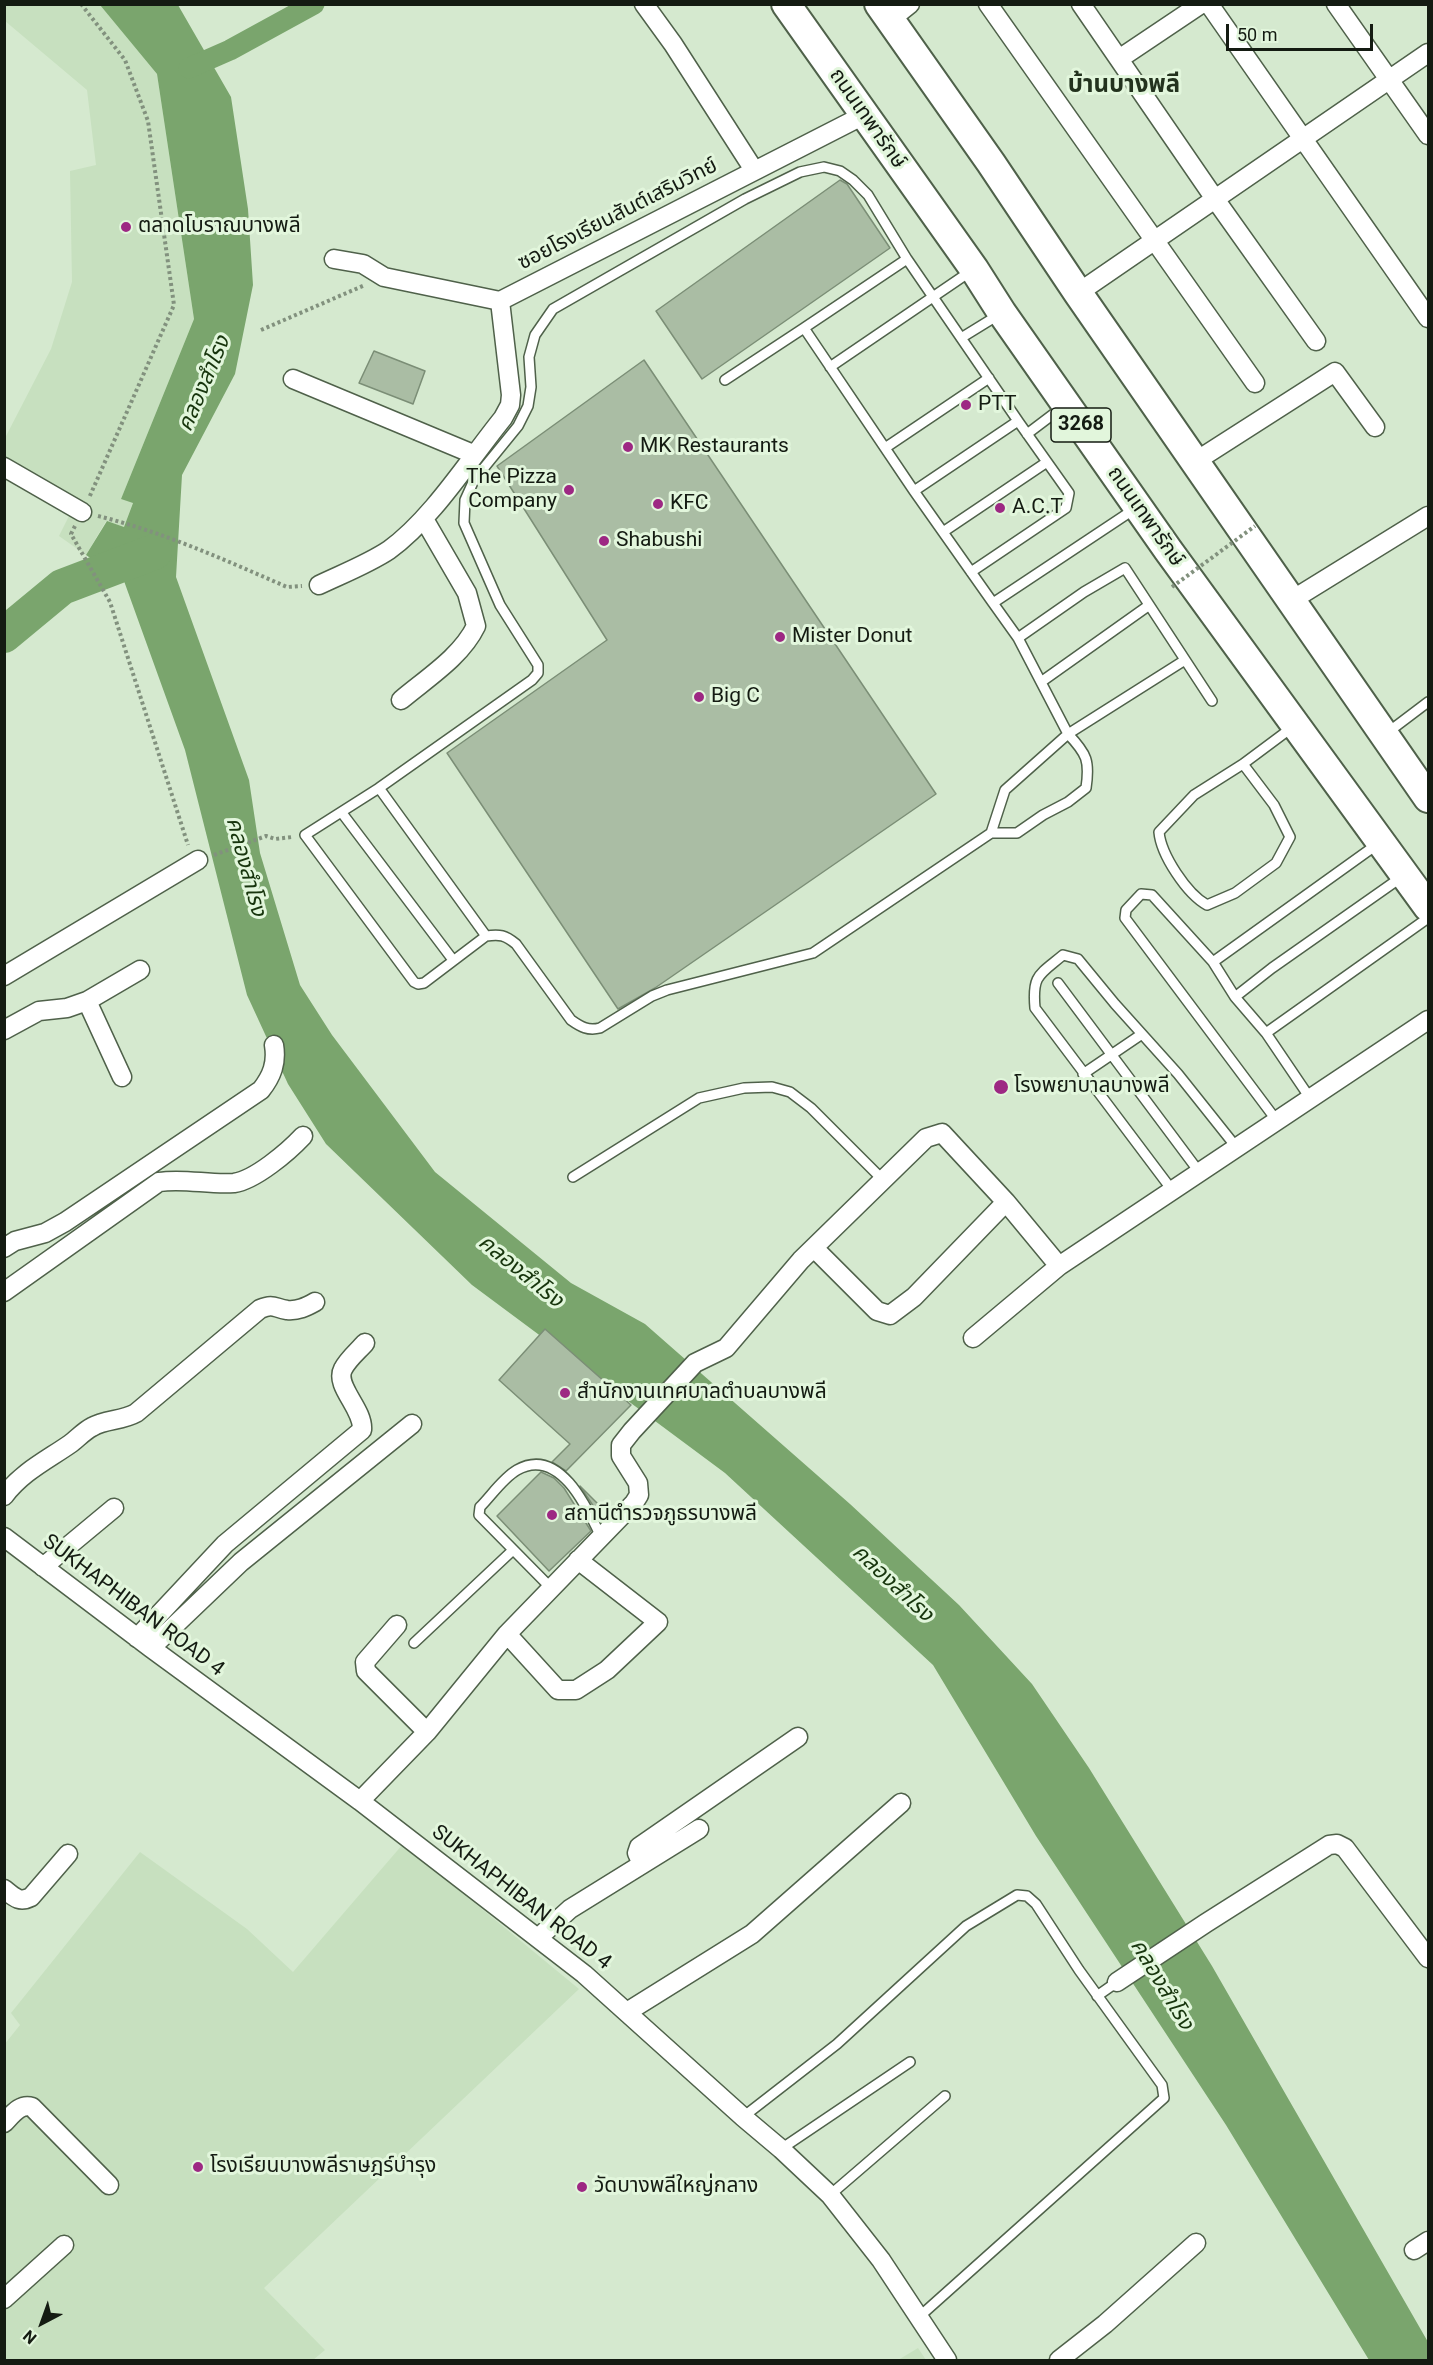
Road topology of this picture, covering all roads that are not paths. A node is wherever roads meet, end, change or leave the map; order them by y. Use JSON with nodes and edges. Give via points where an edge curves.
{"nodes":[{"id":1,"x":645,"y":4,"type":"edge"},
{"id":2,"x":786,"y":4,"type":"edge"},
{"id":3,"x":988,"y":4,"type":"edge"},
{"id":4,"x":1081,"y":4,"type":"edge"},
{"id":5,"x":1201,"y":4,"type":"edge"},
{"id":6,"x":1209,"y":4,"type":"edge"},
{"id":7,"x":1336,"y":4,"type":"edge"},
{"id":8,"x":893,"y":10,"type":"edge"},
{"id":9,"x":1428,"y":53,"type":"edge"},
{"id":10,"x":1119,"y":59,"type":"junction"},
{"id":11,"x":1389,"y":80,"type":"junction"},
{"id":12,"x":864,"y":115,"type":"junction"},
{"id":13,"x":1428,"y":135,"type":"edge"},
{"id":14,"x":1303,"y":139,"type":"junction"},
{"id":15,"x":754,"y":170,"type":"junction"},
{"id":16,"x":1215,"y":199,"type":"junction"},
{"id":17,"x":1155,"y":240,"type":"junction"},
{"id":18,"x":334,"y":259,"type":"dead end"},
{"id":19,"x":907,"y":259,"type":"junction"},
{"id":20,"x":974,"y":269,"type":"junction"},
{"id":21,"x":1078,"y":293,"type":"junction"},
{"id":22,"x":933,"y":297,"type":"junction"},
{"id":23,"x":500,"y":301,"type":"junction"},
{"id":24,"x":1002,"y":313,"type":"junction"},
{"id":25,"x":1428,"y":318,"type":"edge"},
{"id":26,"x":804,"y":328,"type":"junction"},
{"id":27,"x":961,"y":338,"type":"junction"},
{"id":28,"x":1317,"y":341,"type":"dead end"},
{"id":29,"x":830,"y":367,"type":"junction"},
{"id":30,"x":989,"y":378,"type":"junction"},
{"id":31,"x":293,"y":379,"type":"dead end"},
{"id":32,"x":725,"y":380,"type":"dead end"},
{"id":33,"x":1255,"y":383,"type":"dead end"},
{"id":34,"x":1066,"y":405,"type":"junction"},
{"id":35,"x":1018,"y":421,"type":"junction"},
{"id":36,"x":1375,"y":427,"type":"dead end"},
{"id":37,"x":1027,"y":434,"type":"junction"},
{"id":38,"x":885,"y":448,"type":"junction"},
{"id":39,"x":473,"y":454,"type":"junction"},
{"id":40,"x":1196,"y":461,"type":"junction"},
{"id":41,"x":1047,"y":462,"type":"junction"},
{"id":42,"x":4,"y":467,"type":"edge"},
{"id":43,"x":914,"y":491,"type":"junction"},
{"id":44,"x":1138,"y":507,"type":"junction"},
{"id":45,"x":82,"y":512,"type":"road end"},
{"id":46,"x":1428,"y":516,"type":"edge"},
{"id":47,"x":424,"y":519,"type":"junction"},
{"id":48,"x":942,"y":532,"type":"junction"},
{"id":49,"x":971,"y":572,"type":"junction"},
{"id":50,"x":319,"y":585,"type":"road end"},
{"id":51,"x":1292,"y":600,"type":"junction"},
{"id":52,"x":993,"y":603,"type":"junction"},
{"id":53,"x":1149,"y":606,"type":"junction"},
{"id":54,"x":1018,"y":638,"type":"junction"},
{"id":55,"x":1185,"y":660,"type":"junction"},
{"id":56,"x":1041,"y":682,"type":"junction"},
{"id":57,"x":401,"y":700,"type":"dead end"},
{"id":58,"x":1212,"y":701,"type":"dead end"},
{"id":59,"x":1428,"y":702,"type":"edge"},
{"id":60,"x":1295,"y":726,"type":"junction"},
{"id":61,"x":1068,"y":734,"type":"junction"},
{"id":62,"x":1385,"y":734,"type":"junction"},
{"id":63,"x":1243,"y":764,"type":"junction"},
{"id":64,"x":380,"y":788,"type":"junction"},
{"id":65,"x":1428,"y":798,"type":"edge"},
{"id":66,"x":342,"y":813,"type":"junction"},
{"id":67,"x":991,"y":833,"type":"junction"},
{"id":68,"x":1382,"y":842,"type":"junction"},
{"id":69,"x":198,"y":860,"type":"road end"},
{"id":70,"x":1417,"y":878,"type":"edge"},
{"id":71,"x":1428,"y":907,"type":"edge"},
{"id":72,"x":1428,"y":918,"type":"edge"},
{"id":73,"x":486,"y":936,"type":"junction"},
{"id":74,"x":453,"y":960,"type":"junction"},
{"id":75,"x":1213,"y":962,"type":"junction"},
{"id":76,"x":140,"y":970,"type":"dead end"},
{"id":77,"x":4,"y":976,"type":"edge"},
{"id":78,"x":1058,"y":983,"type":"dead end"},
{"id":79,"x":1235,"y":997,"type":"junction"},
{"id":80,"x":87,"y":1001,"type":"junction"},
{"id":81,"x":1428,"y":1020,"type":"edge"},
{"id":82,"x":4,"y":1030,"type":"edge"},
{"id":83,"x":1266,"y":1033,"type":"junction"},
{"id":84,"x":1142,"y":1034,"type":"junction"},
{"id":85,"x":274,"y":1045,"type":"dead end"},
{"id":86,"x":1111,"y":1056,"type":"junction"},
{"id":87,"x":1083,"y":1074,"type":"junction"},
{"id":88,"x":122,"y":1077,"type":"dead end"},
{"id":89,"x":1310,"y":1098,"type":"junction"},
{"id":90,"x":1271,"y":1113,"type":"dead end"},
{"id":91,"x":303,"y":1136,"type":"dead end"},
{"id":92,"x":1237,"y":1148,"type":"junction"},
{"id":93,"x":1200,"y":1173,"type":"junction"},
{"id":94,"x":573,"y":1177,"type":"dead end"},
{"id":95,"x":883,"y":1180,"type":"junction"},
{"id":96,"x":1172,"y":1190,"type":"junction"},
{"id":97,"x":1006,"y":1202,"type":"junction"},
{"id":98,"x":4,"y":1248,"type":"edge"},
{"id":99,"x":814,"y":1248,"type":"junction"},
{"id":100,"x":1059,"y":1266,"type":"junction"},
{"id":101,"x":4,"y":1292,"type":"edge"},
{"id":102,"x":315,"y":1302,"type":"dead end"},
{"id":103,"x":973,"y":1338,"type":"dead end"},
{"id":104,"x":365,"y":1343,"type":"dead end"},
{"id":105,"x":412,"y":1424,"type":"dead end"},
{"id":106,"x":4,"y":1496,"type":"edge"},
{"id":107,"x":114,"y":1508,"type":"dead end"},
{"id":108,"x":4,"y":1537,"type":"edge"},
{"id":109,"x":601,"y":1537,"type":"junction"},
{"id":110,"x":513,"y":1550,"type":"junction"},
{"id":111,"x":578,"y":1560,"type":"junction"},
{"id":112,"x":43,"y":1567,"type":"junction"},
{"id":113,"x":551,"y":1588,"type":"junction"},
{"id":114,"x":397,"y":1625,"type":"dead end"},
{"id":115,"x":507,"y":1634,"type":"junction"},
{"id":116,"x":144,"y":1643,"type":"junction"},
{"id":117,"x":414,"y":1643,"type":"dead end"},
{"id":118,"x":427,"y":1732,"type":"junction"},
{"id":119,"x":798,"y":1737,"type":"dead end"},
{"id":120,"x":360,"y":1801,"type":"junction"},
{"id":121,"x":901,"y":1803,"type":"dead end"},
{"id":122,"x":699,"y":1828,"type":"dead end"},
{"id":123,"x":68,"y":1854,"type":"dead end"},
{"id":124,"x":642,"y":1864,"type":"junction"},
{"id":125,"x":4,"y":1889,"type":"edge"},
{"id":126,"x":537,"y":1938,"type":"junction"},
{"id":127,"x":1426,"y":1951,"type":"edge"},
{"id":128,"x":1117,"y":1982,"type":"joint"},
{"id":129,"x":1097,"y":1996,"type":"junction"},
{"id":130,"x":627,"y":2012,"type":"junction"},
{"id":131,"x":910,"y":2062,"type":"dead end"},
{"id":132,"x":945,"y":2096,"type":"dead end"},
{"id":133,"x":743,"y":2117,"type":"junction"},
{"id":134,"x":4,"y":2123,"type":"edge"},
{"id":135,"x":781,"y":2149,"type":"junction"},
{"id":136,"x":110,"y":2185,"type":"dead end"},
{"id":137,"x":830,"y":2195,"type":"junction"},
{"id":138,"x":1196,"y":2243,"type":"dead end"},
{"id":139,"x":64,"y":2245,"type":"dead end"},
{"id":140,"x":4,"y":2299,"type":"edge"},
{"id":141,"x":920,"y":2317,"type":"junction"},
{"id":142,"x":947,"y":2361,"type":"edge"},
{"id":143,"x":1059,"y":2361,"type":"edge"}],
"edges":[{"from":1,"to":15,"type":"street"},
{"from":2,"to":12,"type":"main road","name":"ถนนเทพารักษ์","number":"3268"},
{"from":3,"to":17,"type":"street"},
{"from":4,"to":10,"type":"street"},
{"from":5,"to":10,"type":"street"},
{"from":6,"to":14,"type":"street"},
{"from":7,"to":11,"type":"street"},
{"from":8,"to":21,"type":"main road"},
{"from":9,"to":11,"type":"street"},
{"from":10,"to":16,"type":"street"},
{"from":11,"to":13,"type":"street"},
{"from":11,"to":14,"type":"street"},
{"from":12,"to":15,"type":"street","name":"ซอยโรงเรียนสันต์เสริมวิทย์"},
{"from":12,"to":20,"type":"main road","name":"ถนนเทพารักษ์","number":"3268"},
{"from":14,"to":16,"type":"street"},
{"from":14,"to":25,"type":"street"},
{"from":15,"to":23,"type":"street","name":"ซอยโรงเรียนสันต์เสริมวิทย์"},
{"from":16,"to":17,"type":"street"},
{"from":16,"to":28,"type":"street"},
{"from":17,"to":21,"type":"street"},
{"from":17,"to":33,"type":"street"},
{"from":18,"to":23,"type":"street","via":[[363,264],[384,277]]},
{"from":19,"to":22,"type":"lane"},
{"from":19,"to":26,"type":"lane"},
{"from":19,"to":64,"type":"lane","via":[[868,195],[840,171],[825,168],[800,172],[745,199],[553,309],[536,335],[529,357],[528,406],[518,426],[474,480],[465,500],[464,524],[500,605],[538,665],[538,673]]},
{"from":20,"to":22,"type":"lane"},
{"from":20,"to":24,"type":"main road","name":"ถนนเทพารักษ์","number":"3268"},
{"from":21,"to":40,"type":"main road"},
{"from":22,"to":27,"type":"lane"},
{"from":22,"to":29,"type":"lane"},
{"from":23,"to":39,"type":"street","via":[[510,405]]},
{"from":24,"to":27,"type":"lane"},
{"from":24,"to":34,"type":"main road","name":"ถนนเทพารักษ์","number":"3268"},
{"from":26,"to":29,"type":"lane"},
{"from":26,"to":32,"type":"lane"},
{"from":27,"to":30,"type":"lane"},
{"from":29,"to":38,"type":"lane"},
{"from":30,"to":35,"type":"lane"},
{"from":30,"to":38,"type":"lane"},
{"from":31,"to":39,"type":"street"},
{"from":34,"to":37,"type":"lane"},
{"from":34,"to":44,"type":"main road","name":"ถนนเทพารักษ์","number":"3268"},
{"from":35,"to":37,"type":"lane"},
{"from":35,"to":43,"type":"lane"},
{"from":36,"to":40,"type":"street","via":[[1335,372]]},
{"from":37,"to":41,"type":"lane"},
{"from":38,"to":43,"type":"lane"},
{"from":39,"to":47,"type":"street"},
{"from":40,"to":51,"type":"main road"},
{"from":41,"to":48,"type":"lane"},
{"from":41,"to":49,"type":"lane","via":[[1069,493],[1066,508]]},
{"from":42,"to":45,"type":"street"},
{"from":43,"to":48,"type":"lane"},
{"from":44,"to":52,"type":"lane"},
{"from":44,"to":60,"type":"main road","name":"ถนนเทพารักษ์","number":"3268"},
{"from":46,"to":51,"type":"street"},
{"from":47,"to":50,"type":"street","via":[[388,551]]},
{"from":47,"to":57,"type":"street","via":[[467,593],[476,626],[459,652]]},
{"from":48,"to":49,"type":"lane"},
{"from":49,"to":52,"type":"lane"},
{"from":51,"to":62,"type":"main road"},
{"from":52,"to":54,"type":"lane"},
{"from":53,"to":54,"type":"lane","via":[[1125,568]]},
{"from":53,"to":55,"type":"lane"},
{"from":53,"to":56,"type":"lane"},
{"from":54,"to":56,"type":"lane"},
{"from":55,"to":58,"type":"lane"},
{"from":55,"to":61,"type":"lane"},
{"from":56,"to":61,"type":"lane"},
{"from":59,"to":62,"type":"lane"},
{"from":60,"to":63,"type":"lane"},
{"from":60,"to":68,"type":"main road","name":"ถนนเทพารักษ์","number":"3268"},
{"from":61,"to":67,"type":"lane","via":[[1005,790]]},
{"from":61,"to":67,"type":"lane","via":[[1082,748],[1089,768],[1086,788],[1017,833]]},
{"from":62,"to":65,"type":"main road"},
{"from":63,"to":63,"type":"lane","via":[[1194,795],[1159,832],[1188,890],[1207,905],[1235,893],[1276,863],[1290,837],[1274,805]]},
{"from":64,"to":66,"type":"lane"},
{"from":64,"to":73,"type":"lane"},
{"from":66,"to":74,"type":"lane"},
{"from":66,"to":74,"type":"lane","via":[[305,835],[414,982],[424,982]]},
{"from":67,"to":73,"type":"lane","via":[[813,953],[667,990],[591,1030],[571,1020],[516,944],[501,934]]},
{"from":68,"to":70,"type":"main road","name":"ถนนเทพารักษ์","number":"3268"},
{"from":68,"to":75,"type":"lane"},
{"from":69,"to":77,"type":"street"},
{"from":70,"to":71,"type":"main road","name":"ถนนเทพารักษ์","number":"3268"},
{"from":70,"to":79,"type":"lane","via":[[1272,968]]},
{"from":72,"to":83,"type":"lane"},
{"from":73,"to":74,"type":"lane"},
{"from":75,"to":79,"type":"lane"},
{"from":75,"to":90,"type":"lane","via":[[1152,895],[1141,894],[1126,910],[1125,918]]},
{"from":76,"to":80,"type":"street"},
{"from":78,"to":86,"type":"lane"},
{"from":79,"to":83,"type":"lane"},
{"from":80,"to":82,"type":"street","via":[[39,1011]]},
{"from":80,"to":88,"type":"street"},
{"from":81,"to":89,"type":"street"},
{"from":83,"to":89,"type":"lane"},
{"from":84,"to":86,"type":"lane"},
{"from":84,"to":87,"type":"lane","via":[[1078,959],[1063,955],[1037,977],[1033,989],[1035,1008]]},
{"from":84,"to":92,"type":"lane"},
{"from":85,"to":98,"type":"street","via":[[273,1069],[261,1090],[65,1222]]},
{"from":86,"to":87,"type":"lane"},
{"from":86,"to":93,"type":"lane"},
{"from":87,"to":96,"type":"lane"},
{"from":89,"to":92,"type":"street"},
{"from":91,"to":101,"type":"street","via":[[250,1178],[236,1183],[174,1179],[159,1182]]},
{"from":92,"to":93,"type":"street"},
{"from":93,"to":96,"type":"street"},
{"from":94,"to":95,"type":"lane","via":[[699,1098],[744,1088],[772,1087],[790,1092],[812,1108]]},
{"from":95,"to":97,"type":"street","via":[[926,1138],[942,1133]]},
{"from":95,"to":99,"type":"street"},
{"from":96,"to":100,"type":"street"},
{"from":97,"to":99,"type":"street","via":[[914,1297],[890,1316],[877,1311]]},
{"from":97,"to":100,"type":"street"},
{"from":99,"to":109,"type":"street","via":[[726,1348],[695,1363],[621,1445],[621,1456],[638,1483],[639,1495]]},
{"from":100,"to":103,"type":"street"},
{"from":102,"to":106,"type":"street","via":[[296,1310],[274,1305],[260,1309],[136,1413],[92,1426],[36,1466]]},
{"from":104,"to":116,"type":"street","via":[[342,1370],[340,1379],[363,1421],[362,1430],[225,1544]]},
{"from":105,"to":116,"type":"street"},
{"from":107,"to":112,"type":"street"},
{"from":108,"to":112,"type":"street","name":"SUKHAPHIBAN ROAD 4"},
{"from":109,"to":110,"type":"lane","via":[[585,1501],[573,1487],[548,1466],[533,1464],[515,1470],[480,1507],[479,1515]]},
{"from":109,"to":111,"type":"street"},
{"from":110,"to":113,"type":"lane"},
{"from":110,"to":117,"type":"lane"},
{"from":111,"to":113,"type":"street"},
{"from":111,"to":115,"type":"street","via":[[658,1622],[607,1670],[576,1690],[558,1690]]},
{"from":112,"to":116,"type":"street","name":"SUKHAPHIBAN ROAD 4"},
{"from":113,"to":115,"type":"street"},
{"from":114,"to":118,"type":"street","via":[[365,1662],[366,1671]]},
{"from":115,"to":118,"type":"street"},
{"from":116,"to":120,"type":"street","name":"SUKHAPHIBAN ROAD 4"},
{"from":118,"to":120,"type":"street"},
{"from":119,"to":124,"type":"street","via":[[639,1847],[637,1853]]},
{"from":120,"to":126,"type":"street","name":"SUKHAPHIBAN ROAD 4"},
{"from":121,"to":130,"type":"street","via":[[752,1934]]},
{"from":122,"to":124,"type":"street"},
{"from":123,"to":125,"type":"street","via":[[32,1897],[16,1899]]},
{"from":124,"to":126,"type":"street","via":[[570,1910]]},
{"from":126,"to":130,"type":"street","name":"SUKHAPHIBAN ROAD 4"},
{"from":127,"to":128,"type":"street","via":[[1345,1848],[1337,1844],[1329,1845]]},
{"from":128,"to":129,"type":"lane"},
{"from":129,"to":133,"type":"lane","via":[[1036,1904],[1027,1896],[1017,1895],[966,1926],[837,2044]]},
{"from":129,"to":141,"type":"lane","via":[[1162,2085],[1164,2098]]},
{"from":130,"to":133,"type":"street","name":"SUKHAPHIBAN ROAD 4"},
{"from":131,"to":135,"type":"lane"},
{"from":132,"to":137,"type":"lane"},
{"from":133,"to":135,"type":"street","name":"SUKHAPHIBAN ROAD 4"},
{"from":134,"to":136,"type":"street","via":[[21,2107],[32,2107]]},
{"from":135,"to":137,"type":"street","name":"SUKHAPHIBAN ROAD 4"},
{"from":137,"to":141,"type":"street","name":"SUKHAPHIBAN ROAD 4"},
{"from":138,"to":143,"type":"street"},
{"from":139,"to":140,"type":"street"},
{"from":141,"to":142,"type":"street","name":"SUKHAPHIBAN ROAD 4"}]}
